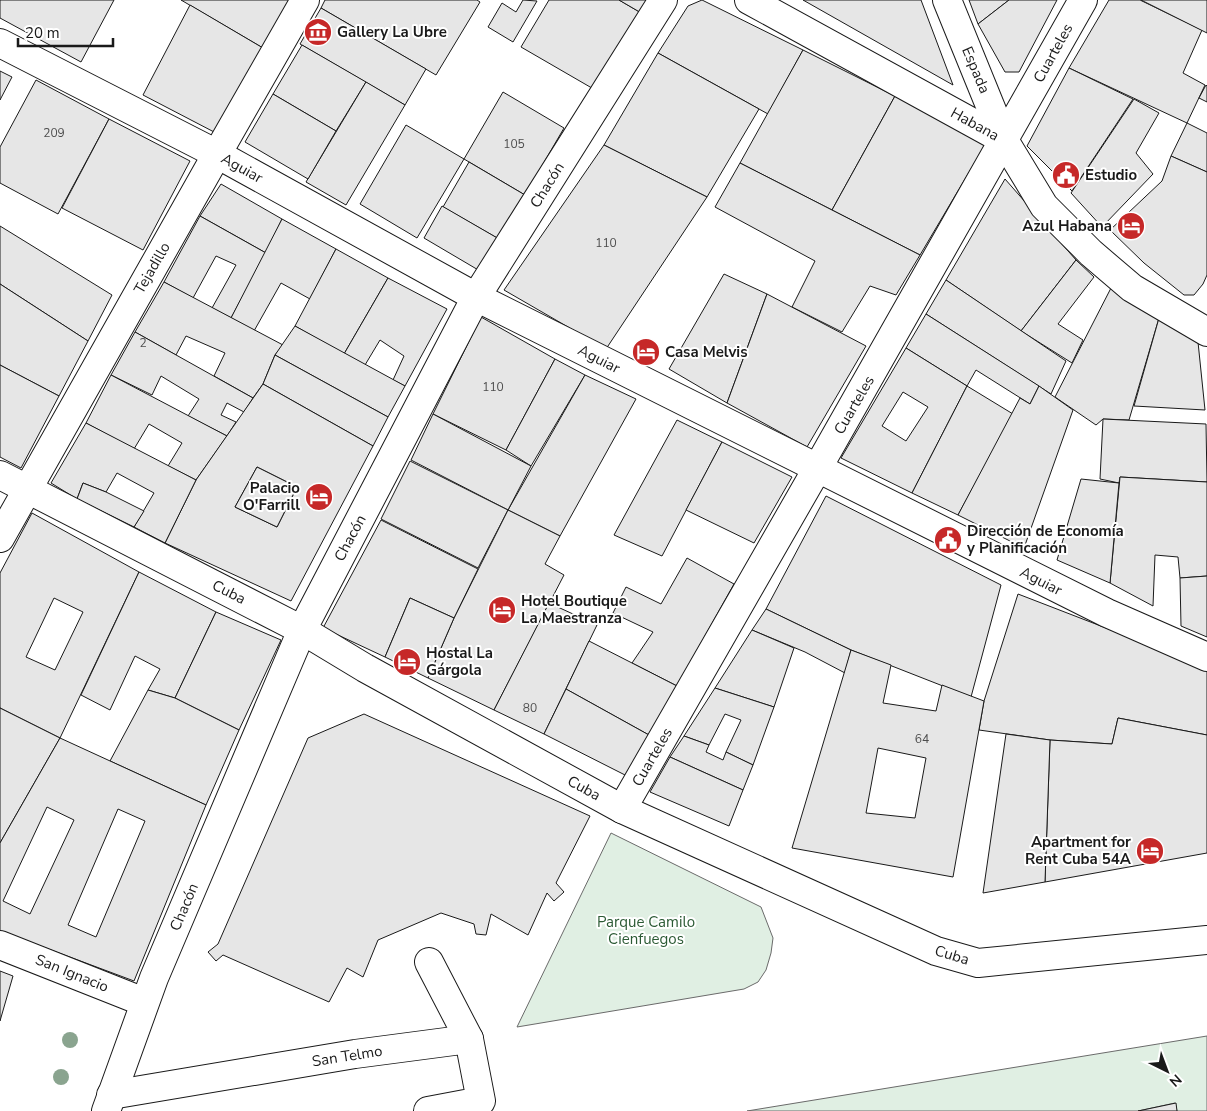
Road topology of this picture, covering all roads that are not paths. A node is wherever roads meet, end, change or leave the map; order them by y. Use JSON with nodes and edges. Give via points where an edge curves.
{"nodes":[{"id":1,"x":306,"y":0,"type":"edge"},
{"id":2,"x":663,"y":0,"type":"edge"},
{"id":3,"x":749,"y":0,"type":"edge"},
{"id":4,"x":947,"y":0,"type":"edge"},
{"id":5,"x":1082,"y":0,"type":"edge"},
{"id":6,"x":0,"y":43,"type":"edge"},
{"id":7,"x":1004,"y":140,"type":"junction"},
{"id":8,"x":217,"y":154,"type":"junction"},
{"id":9,"x":476,"y":297,"type":"junction"},
{"id":10,"x":1207,"y":332,"type":"edge"},
{"id":11,"x":817,"y":469,"type":"junction"},
{"id":12,"x":0,"y":475,"type":"edge"},
{"id":13,"x":27,"y":488,"type":"junction"},
{"id":14,"x":0,"y":538,"type":"edge"},
{"id":15,"x":302,"y":630,"type":"junction"},
{"id":16,"x":1207,"y":657,"type":"edge"},
{"id":17,"x":622,"y":809,"type":"junction"},
{"id":18,"x":1207,"y":940,"type":"edge"},
{"id":19,"x":0,"y":944,"type":"edge"},
{"id":20,"x":429,"y":962,"type":"dead end"},
{"id":21,"x":144,"y":1002,"type":"junction"},
{"id":22,"x":469,"y":1039,"type":"junction"},
{"id":23,"x":109,"y":1103,"type":"edge"},
{"id":24,"x":428,"y":1111,"type":"edge"}],
"edges":[{"from":1,"to":8,"type":"street","name":"Tejadillo"},
{"from":2,"to":9,"type":"street","name":"Chacón"},
{"from":3,"to":7,"type":"street","name":"Habana"},
{"from":4,"to":7,"type":"street","name":"Espada"},
{"from":5,"to":7,"type":"street","name":"Cuarteles"},
{"from":6,"to":8,"type":"street","name":"Aguiar"},
{"from":7,"to":10,"type":"street","name":"Habana","via":[[1044,206],[1091,252],[1132,288]]},
{"from":7,"to":11,"type":"street","name":"Cuarteles"},
{"from":8,"to":9,"type":"street","name":"Aguiar"},
{"from":8,"to":13,"type":"street","name":"Tejadillo"},
{"from":9,"to":11,"type":"street","name":"Aguiar"},
{"from":9,"to":15,"type":"street","name":"Chacón"},
{"from":11,"to":16,"type":"street","name":"Aguiar","via":[[1107,613]]},
{"from":11,"to":17,"type":"street","name":"Cuarteles"},
{"from":12,"to":13,"type":"street","name":"Cuba"},
{"from":13,"to":14,"type":"street","name":"Tejadillo"},
{"from":13,"to":15,"type":"street","name":"Cuba"},
{"from":15,"to":17,"type":"street","name":"Cuba"},
{"from":15,"to":21,"type":"street","name":"Chacón"},
{"from":17,"to":18,"type":"street","name":"Cuba","via":[[936,951],[978,962]]},
{"from":19,"to":21,"type":"street","name":"San Ignacio"},
{"from":20,"to":22,"type":"street"},
{"from":21,"to":23,"type":"street","name":"Chacón"},
{"from":22,"to":23,"type":"street","name":"San Telmo","via":[[356,1054]]},
{"from":22,"to":24,"type":"street","via":[[481,1100]]}]}
